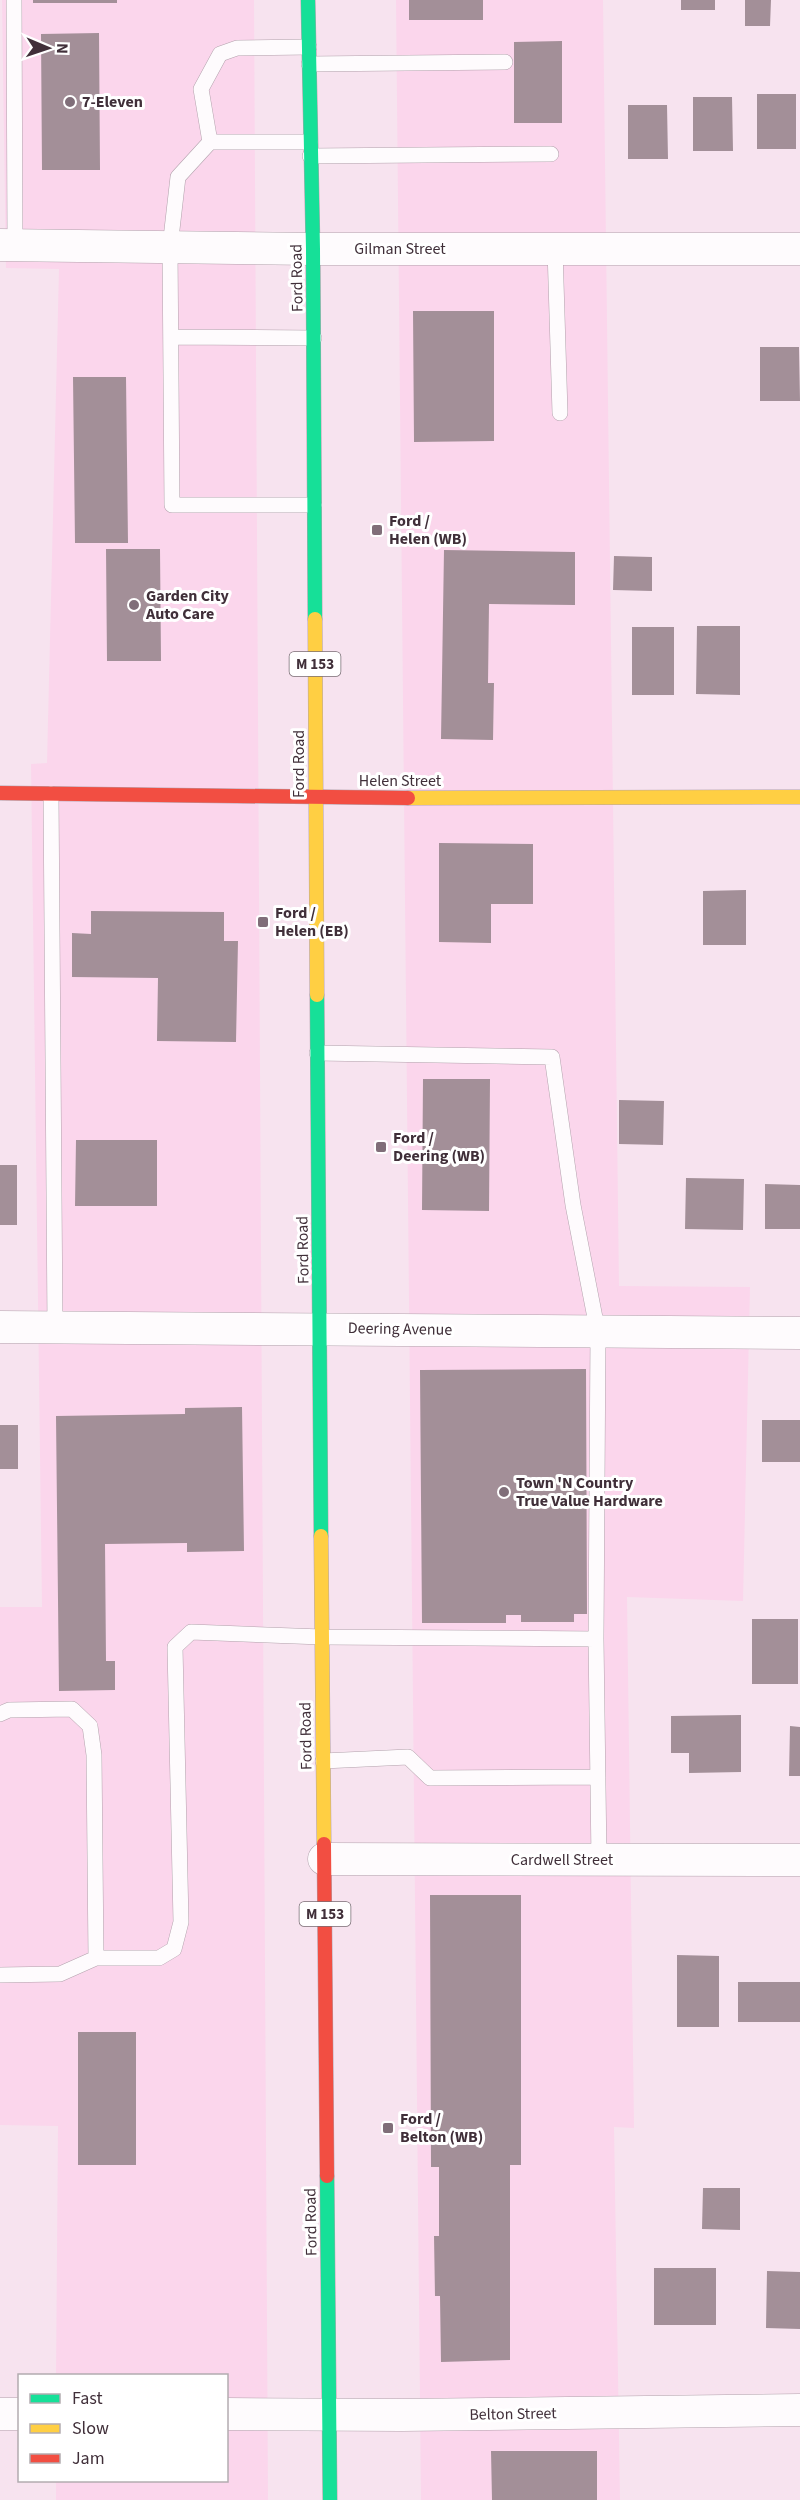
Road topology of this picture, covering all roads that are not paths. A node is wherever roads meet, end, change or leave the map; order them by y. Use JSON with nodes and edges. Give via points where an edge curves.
{"nodes":[{"id":1,"x":14,"y":0,"type":"edge"},
{"id":2,"x":308,"y":0,"type":"edge"},
{"id":3,"x":309,"y":47,"type":"junction"},
{"id":4,"x":505,"y":62,"type":"dead end"},
{"id":5,"x":309,"y":64,"type":"junction"},
{"id":6,"x":210,"y":142,"type":"junction"},
{"id":7,"x":310,"y":149,"type":"junction"},
{"id":8,"x":551,"y":154,"type":"dead end"},
{"id":9,"x":7,"y":246,"type":"edge"},
{"id":10,"x":171,"y":247,"type":"junction"},
{"id":11,"x":313,"y":249,"type":"junction"},
{"id":12,"x":555,"y":249,"type":"junction"},
{"id":13,"x":800,"y":249,"type":"edge"},
{"id":14,"x":171,"y":337,"type":"junction"},
{"id":15,"x":314,"y":338,"type":"junction"},
{"id":16,"x":560,"y":413,"type":"dead end"},
{"id":17,"x":314,"y":505,"type":"junction"},
{"id":18,"x":0,"y":793,"type":"edge"},
{"id":19,"x":51,"y":794,"type":"junction"},
{"id":20,"x":315,"y":797,"type":"junction"},
{"id":21,"x":800,"y":797,"type":"edge"},
{"id":22,"x":317,"y":1053,"type":"junction"},
{"id":23,"x":0,"y":1327,"type":"edge"},
{"id":24,"x":55,"y":1327,"type":"junction"},
{"id":25,"x":321,"y":1328,"type":"junction"},
{"id":26,"x":598,"y":1333,"type":"junction"},
{"id":27,"x":800,"y":1333,"type":"edge"},
{"id":28,"x":322,"y":1637,"type":"junction"},
{"id":29,"x":596,"y":1639,"type":"junction"},
{"id":30,"x":0,"y":1714,"type":"edge"},
{"id":31,"x":323,"y":1761,"type":"junction"},
{"id":32,"x":598,"y":1777,"type":"junction"},
{"id":33,"x":324,"y":1859,"type":"junction"},
{"id":34,"x":599,"y":1860,"type":"junction"},
{"id":35,"x":800,"y":1860,"type":"edge"},
{"id":36,"x":96,"y":1958,"type":"junction"},
{"id":37,"x":0,"y":1976,"type":"edge"},
{"id":38,"x":800,"y":2410,"type":"edge"},
{"id":39,"x":0,"y":2414,"type":"edge"},
{"id":40,"x":18,"y":2414,"type":"edge"},
{"id":41,"x":228,"y":2414,"type":"edge"},
{"id":42,"x":330,"y":2414,"type":"junction"},
{"id":43,"x":330,"y":2500,"type":"edge"}],
"edges":[{"from":1,"to":9,"type":"lane"},
{"from":2,"to":3,"type":"main road","name":"Ford Road","number":"M 153"},
{"from":3,"to":5,"type":"main road","name":"Ford Road","number":"M 153"},
{"from":3,"to":6,"type":"lane","via":[[237,48],[220,54],[201,89]]},
{"from":4,"to":5,"type":"lane"},
{"from":5,"to":7,"type":"main road","name":"Ford Road","number":"M 153"},
{"from":6,"to":7,"type":"lane"},
{"from":6,"to":10,"type":"lane","via":[[178,177]]},
{"from":7,"to":8,"type":"lane"},
{"from":7,"to":11,"type":"main road","name":"Ford Road","number":"M 153"},
{"from":9,"to":10,"type":"street","name":"Gilman Street"},
{"from":10,"to":11,"type":"street","name":"Gilman Street"},
{"from":10,"to":14,"type":"lane"},
{"from":11,"to":12,"type":"street","name":"Gilman Street"},
{"from":11,"to":15,"type":"main road","name":"Ford Road","number":"M 153"},
{"from":12,"to":13,"type":"street","name":"Gilman Street"},
{"from":12,"to":16,"type":"lane"},
{"from":14,"to":15,"type":"lane"},
{"from":14,"to":17,"type":"lane","via":[[172,505]]},
{"from":15,"to":17,"type":"main road","name":"Ford Road","number":"M 153"},
{"from":17,"to":20,"type":"main road","name":"Ford Road","number":"M 153"},
{"from":18,"to":19,"type":"main road","name":"Helen Street"},
{"from":19,"to":20,"type":"main road","name":"Helen Street"},
{"from":19,"to":24,"type":"lane"},
{"from":20,"to":21,"type":"main road","name":"Helen Street"},
{"from":20,"to":22,"type":"main road","name":"Ford Road","number":"M 153"},
{"from":22,"to":25,"type":"main road","name":"Ford Road","number":"M 153"},
{"from":22,"to":26,"type":"lane","via":[[552,1057],[573,1205]]},
{"from":23,"to":24,"type":"street","name":"Deering Avenue"},
{"from":24,"to":25,"type":"street","name":"Deering Avenue"},
{"from":25,"to":26,"type":"street","name":"Deering Avenue"},
{"from":25,"to":28,"type":"main road","name":"Ford Road","number":"M 153"},
{"from":26,"to":27,"type":"street","name":"Deering Avenue"},
{"from":26,"to":29,"type":"lane"},
{"from":28,"to":29,"type":"lane"},
{"from":28,"to":31,"type":"main road","name":"Ford Road","number":"M 153"},
{"from":28,"to":36,"type":"lane","via":[[191,1632],[175,1647],[181,1922],[174,1949],[159,1958]]},
{"from":29,"to":32,"type":"lane"},
{"from":30,"to":36,"type":"lane","via":[[9,1710],[72,1709],[90,1726],[94,1755]]},
{"from":31,"to":32,"type":"lane","via":[[408,1757],[430,1778]]},
{"from":31,"to":33,"type":"main road","name":"Ford Road","number":"M 153"},
{"from":32,"to":34,"type":"lane"},
{"from":33,"to":34,"type":"street","name":"Cardwell Street"},
{"from":33,"to":42,"type":"main road","name":"Ford Road","number":"M 153"},
{"from":34,"to":35,"type":"street","name":"Cardwell Street"},
{"from":36,"to":37,"type":"lane","via":[[60,1974]]},
{"from":38,"to":42,"type":"street","name":"Belton Street"},
{"from":39,"to":40,"type":"street"},
{"from":41,"to":42,"type":"street","name":"Belton Street"},
{"from":42,"to":43,"type":"main road","name":"Ford Road","number":"M 153"}]}
